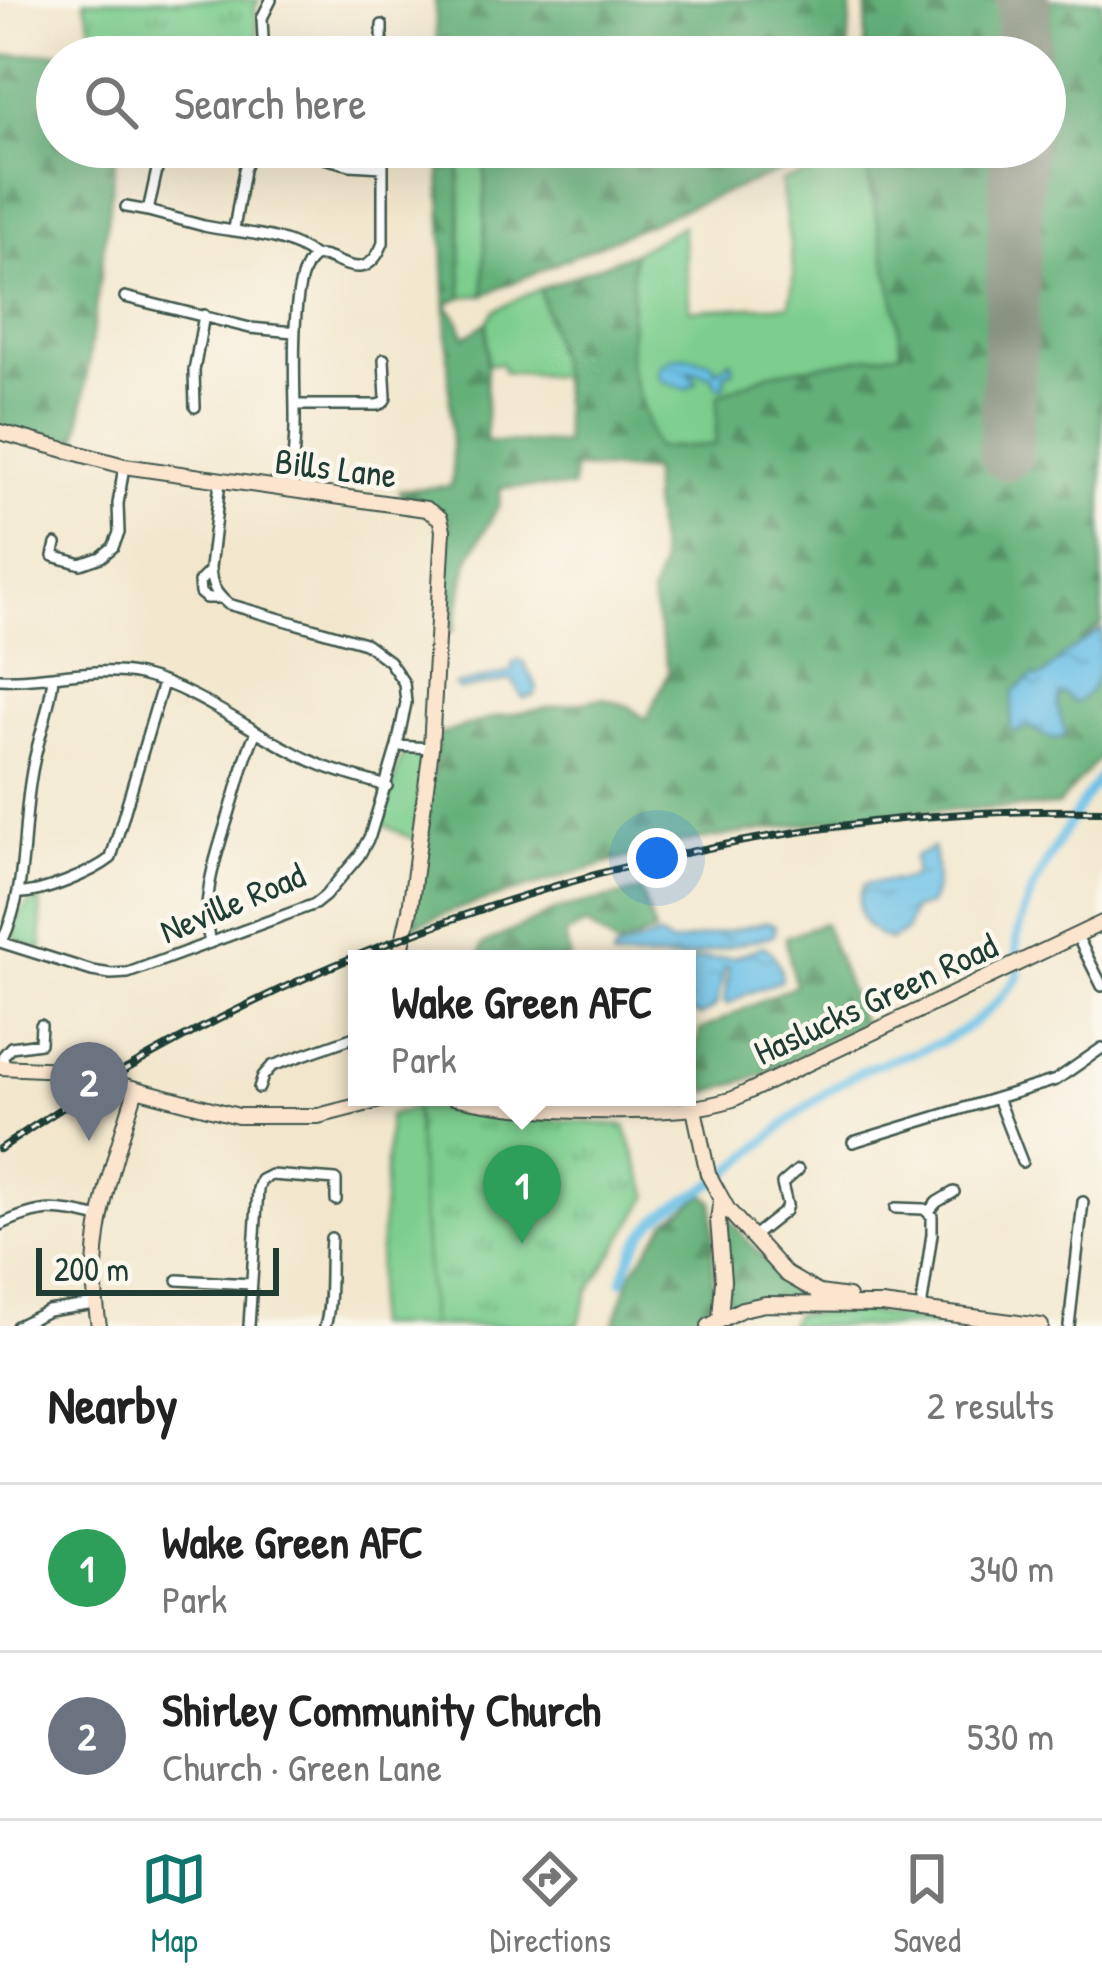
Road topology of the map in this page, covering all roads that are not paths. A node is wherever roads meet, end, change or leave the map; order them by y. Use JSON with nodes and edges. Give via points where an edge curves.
{"nodes":[{"id":1,"x":271,"y":0,"type":"edge"},
{"id":2,"x":382,"y":25,"type":"dead end"},
{"id":3,"x":263,"y":36,"type":"edge"},
{"id":4,"x":377,"y":36,"type":"edge"},
{"id":5,"x":157,"y":168,"type":"edge"},
{"id":6,"x":245,"y":168,"type":"edge"},
{"id":7,"x":382,"y":168,"type":"edge"},
{"id":8,"x":126,"y":207,"type":"dead end"},
{"id":9,"x":148,"y":211,"type":"junction"},
{"id":10,"x":234,"y":230,"type":"junction"},
{"id":11,"x":315,"y":257,"type":"junction"},
{"id":12,"x":130,"y":302,"type":"dead end"},
{"id":13,"x":203,"y":315,"type":"junction"},
{"id":14,"x":294,"y":332,"type":"junction"},
{"id":15,"x":388,"y":365,"type":"dead end"},
{"id":16,"x":190,"y":400,"type":"dead end"},
{"id":17,"x":295,"y":405,"type":"junction"},
{"id":18,"x":0,"y":432,"type":"edge"},
{"id":19,"x":124,"y":466,"type":"junction"},
{"id":20,"x":220,"y":482,"type":"junction"},
{"id":21,"x":290,"y":491,"type":"junction"},
{"id":22,"x":56,"y":544,"type":"dead end"},
{"id":23,"x":53,"y":677,"type":"junction"},
{"id":24,"x":0,"y":680,"type":"edge"},
{"id":25,"x":163,"y":682,"type":"junction"},
{"id":26,"x":256,"y":732,"type":"junction"},
{"id":27,"x":397,"y":746,"type":"junction"},
{"id":28,"x":431,"y":748,"type":"junction"},
{"id":29,"x":387,"y":786,"type":"junction"},
{"id":30,"x":20,"y":893,"type":"junction"},
{"id":31,"x":1102,"y":922,"type":"edge"},
{"id":32,"x":1076,"y":934,"type":"junction"},
{"id":33,"x":1,"y":942,"type":"edge"},
{"id":34,"x":210,"y":944,"type":"junction"},
{"id":35,"x":401,"y":950,"type":"edge"},
{"id":36,"x":1102,"y":986,"type":"edge"},
{"id":37,"x":41,"y":1024,"type":"dead end"},
{"id":38,"x":348,"y":1039,"type":"edge"},
{"id":39,"x":1102,"y":1048,"type":"edge"},
{"id":40,"x":2,"y":1067,"type":"edge"},
{"id":41,"x":129,"y":1087,"type":"junction"},
{"id":42,"x":259,"y":1089,"type":"dead end"},
{"id":43,"x":997,"y":1098,"type":"junction"},
{"id":44,"x":357,"y":1106,"type":"edge"},
{"id":45,"x":497,"y":1106,"type":"edge"},
{"id":46,"x":694,"y":1109,"type":"junction"},
{"id":47,"x":853,"y":1142,"type":"dead end"},
{"id":48,"x":1022,"y":1162,"type":"dead end"},
{"id":49,"x":798,"y":1170,"type":"dead end"},
{"id":50,"x":716,"y":1189,"type":"junction"},
{"id":51,"x":953,"y":1191,"type":"dead end"},
{"id":52,"x":336,"y":1200,"type":"dead end"},
{"id":53,"x":1083,"y":1202,"type":"dead end"},
{"id":54,"x":896,"y":1208,"type":"dead end"},
{"id":55,"x":928,"y":1212,"type":"junction"},
{"id":56,"x":100,"y":1218,"type":"junction"},
{"id":57,"x":0,"y":1225,"type":"edge"},
{"id":58,"x":331,"y":1238,"type":"dead end"},
{"id":59,"x":752,"y":1238,"type":"junction"},
{"id":60,"x":185,"y":1284,"type":"dead end"},
{"id":61,"x":251,"y":1284,"type":"junction"},
{"id":62,"x":94,"y":1304,"type":"junction"},
{"id":63,"x":882,"y":1305,"type":"junction"},
{"id":64,"x":921,"y":1309,"type":"junction"},
{"id":65,"x":715,"y":1322,"type":"edge"},
{"id":66,"x":17,"y":1326,"type":"edge"},
{"id":67,"x":99,"y":1326,"type":"edge"},
{"id":68,"x":249,"y":1326,"type":"edge"},
{"id":69,"x":325,"y":1326,"type":"edge"},
{"id":70,"x":1041,"y":1326,"type":"edge"},
{"id":71,"x":1069,"y":1326,"type":"edge"}],
"edges":[{"from":1,"to":3,"type":"street"},
{"from":2,"to":4,"type":"street"},
{"from":5,"to":9,"type":"street"},
{"from":6,"to":10,"type":"street"},
{"from":7,"to":11,"type":"street","via":[[379,255],[354,267]]},
{"from":8,"to":9,"type":"street"},
{"from":9,"to":10,"type":"street"},
{"from":10,"to":11,"type":"street"},
{"from":11,"to":14,"type":"street"},
{"from":12,"to":13,"type":"street"},
{"from":13,"to":14,"type":"street"},
{"from":13,"to":16,"type":"street"},
{"from":14,"to":17,"type":"street"},
{"from":15,"to":17,"type":"street","via":[[383,403]]},
{"from":17,"to":21,"type":"street"},
{"from":18,"to":19,"type":"street","name":"Bills Lane"},
{"from":19,"to":20,"type":"street","name":"Bills Lane"},
{"from":19,"to":22,"type":"street","via":[[113,547],[81,564],[52,556]]},
{"from":20,"to":21,"type":"street","name":"Bills Lane"},
{"from":20,"to":27,"type":"street","name":"Neville Road","via":[[210,571],[220,598],[378,651],[404,683]]},
{"from":21,"to":28,"type":"street","name":"Bills Lane","via":[[426,509],[440,518]]},
{"from":23,"to":24,"type":"street"},
{"from":23,"to":25,"type":"street","via":[[116,672]]},
{"from":23,"to":30,"type":"street","via":[[32,771]]},
{"from":25,"to":26,"type":"street"},
{"from":25,"to":30,"type":"street","via":[[111,858]]},
{"from":26,"to":29,"type":"street","via":[[317,764]]},
{"from":26,"to":34,"type":"street","via":[[212,870]]},
{"from":27,"to":28,"type":"street"},
{"from":27,"to":29,"type":"street","name":"Neville Road"},
{"from":28,"to":35,"type":"street","name":"Bills Lane"},
{"from":29,"to":34,"type":"street","name":"Neville Road","via":[[370,836],[325,896]]},
{"from":30,"to":33,"type":"street"},
{"from":31,"to":32,"type":"street","name":"Haslucks Green Road"},
{"from":32,"to":36,"type":"street"},
{"from":32,"to":46,"type":"street","name":"Haslucks Green Road","via":[[734,1099]]},
{"from":33,"to":34,"type":"street","name":"Neville Road","via":[[111,974]]},
{"from":37,"to":40,"type":"street","via":[[40,1043],[10,1047]]},
{"from":38,"to":42,"type":"street","via":[[272,1066]]},
{"from":39,"to":43,"type":"street","via":[[1057,1080]]},
{"from":40,"to":41,"type":"street","bridge":true,"via":[[63,1070]]},
{"from":41,"to":44,"type":"street","via":[[238,1116],[318,1116]]},
{"from":41,"to":56,"type":"street"},
{"from":43,"to":47,"type":"street"},
{"from":43,"to":48,"type":"street"},
{"from":45,"to":46,"type":"street","name":"Haslucks Green Road"},
{"from":46,"to":50,"type":"street"},
{"from":49,"to":59,"type":"street","via":[[782,1184],[785,1211]]},
{"from":50,"to":59,"type":"street"},
{"from":50,"to":65,"type":"street","via":[[723,1280]]},
{"from":51,"to":55,"type":"street"},
{"from":52,"to":61,"type":"street","via":[[336,1180],[261,1180]]},
{"from":53,"to":71,"type":"street"},
{"from":54,"to":55,"type":"street"},
{"from":55,"to":64,"type":"street"},
{"from":56,"to":57,"type":"street","via":[[56,1208]]},
{"from":56,"to":62,"type":"street"},
{"from":58,"to":69,"type":"street"},
{"from":59,"to":63,"type":"street","via":[[800,1284]]},
{"from":60,"to":61,"type":"street"},
{"from":61,"to":68,"type":"street"},
{"from":62,"to":66,"type":"street"},
{"from":62,"to":67,"type":"street"},
{"from":63,"to":64,"type":"street"},
{"from":63,"to":65,"type":"street","via":[[765,1304]]},
{"from":64,"to":70,"type":"street"}]}
